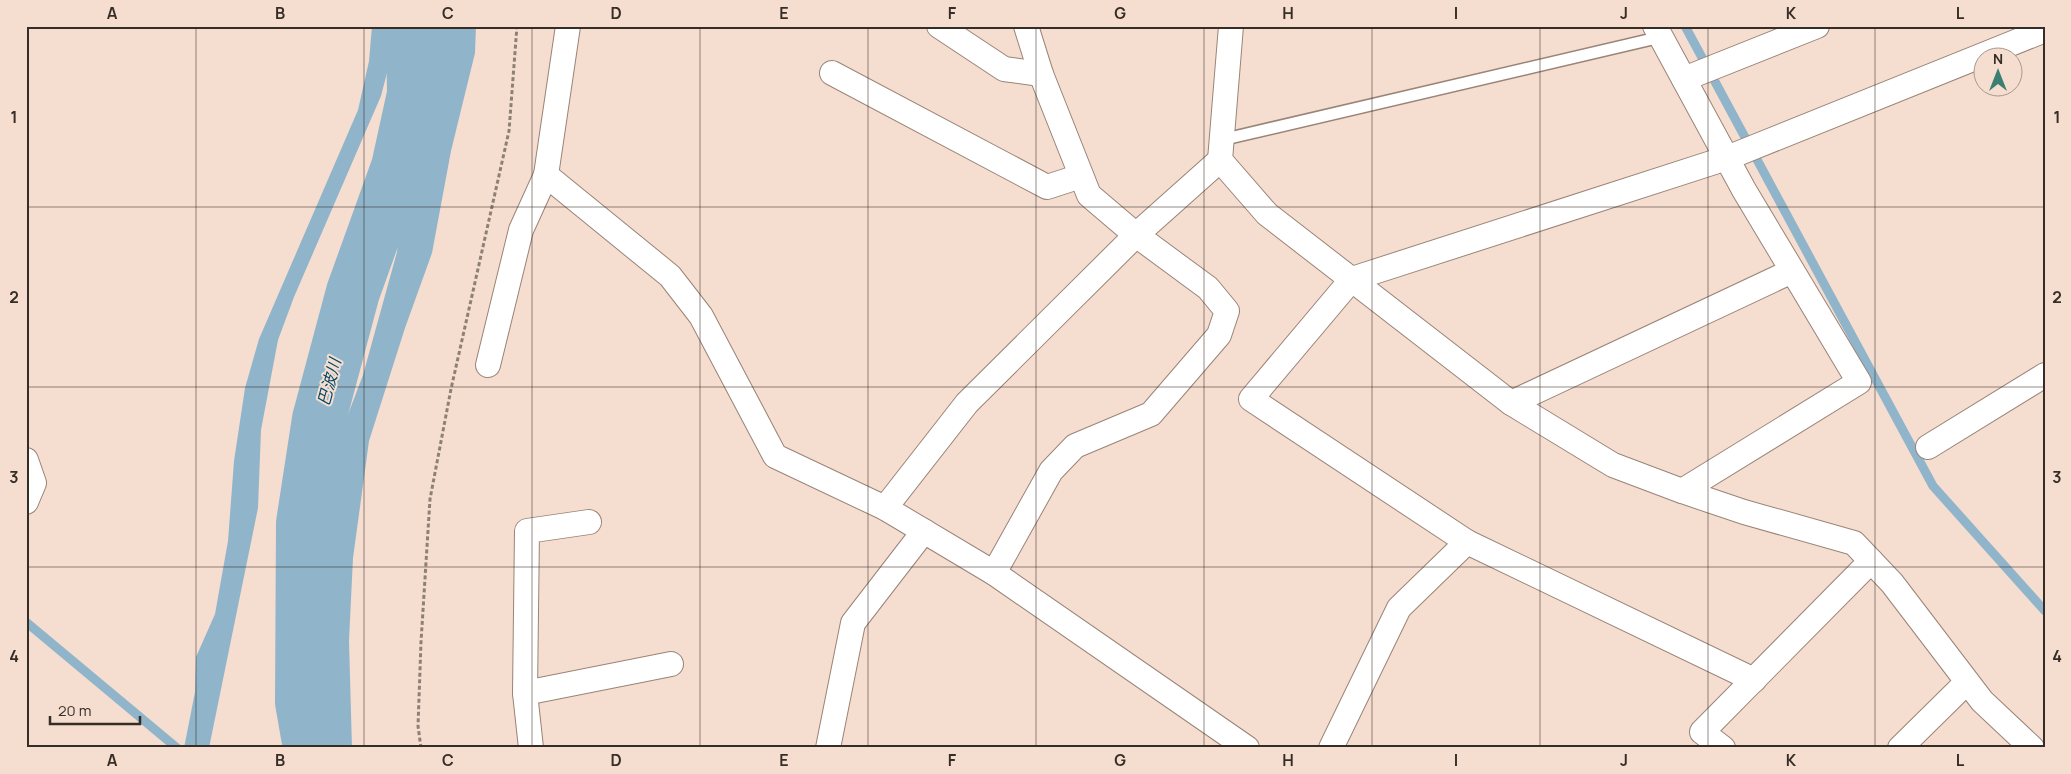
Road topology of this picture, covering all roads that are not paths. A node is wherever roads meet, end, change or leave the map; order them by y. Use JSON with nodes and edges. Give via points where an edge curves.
{"nodes":[{"id":1,"x":568,"y":26,"type":"edge"},
{"id":2,"x":939,"y":26,"type":"edge"},
{"id":3,"x":1026,"y":26,"type":"edge"},
{"id":4,"x":1232,"y":26,"type":"edge"},
{"id":5,"x":1817,"y":26,"type":"edge"},
{"id":6,"x":2045,"y":30,"type":"edge"},
{"id":7,"x":1658,"y":32,"type":"edge"},
{"id":8,"x":832,"y":73,"type":"dead end"},
{"id":9,"x":1041,"y":74,"type":"junction"},
{"id":10,"x":1684,"y":79,"type":"junction"},
{"id":11,"x":1220,"y":150,"type":"junction"},
{"id":12,"x":1726,"y":158,"type":"junction"},
{"id":13,"x":546,"y":175,"type":"junction"},
{"id":14,"x":1081,"y":176,"type":"junction"},
{"id":15,"x":1136,"y":235,"type":"junction"},
{"id":16,"x":1792,"y":271,"type":"junction"},
{"id":17,"x":1352,"y":279,"type":"junction"},
{"id":18,"x":488,"y":365,"type":"dead end"},
{"id":19,"x":2043,"y":380,"type":"edge"},
{"id":20,"x":1511,"y":403,"type":"junction"},
{"id":21,"x":1928,"y":447,"type":"dead end"},
{"id":22,"x":26,"y":460,"type":"edge"},
{"id":23,"x":1682,"y":491,"type":"junction"},
{"id":24,"x":26,"y":502,"type":"edge"},
{"id":25,"x":886,"y":508,"type":"junction"},
{"id":26,"x":589,"y":522,"type":"dead end"},
{"id":27,"x":924,"y":531,"type":"junction"},
{"id":28,"x":1466,"y":542,"type":"junction"},
{"id":29,"x":1872,"y":561,"type":"junction"},
{"id":30,"x":994,"y":573,"type":"junction"},
{"id":31,"x":671,"y":664,"type":"dead end"},
{"id":32,"x":1754,"y":680,"type":"junction"},
{"id":33,"x":1967,"y":682,"type":"junction"},
{"id":34,"x":525,"y":693,"type":"junction"},
{"id":35,"x":531,"y":748,"type":"edge"},
{"id":36,"x":828,"y":748,"type":"edge"},
{"id":37,"x":1247,"y":748,"type":"edge"},
{"id":38,"x":1331,"y":748,"type":"edge"},
{"id":39,"x":1724,"y":748,"type":"edge"},
{"id":40,"x":1900,"y":748,"type":"edge"},
{"id":41,"x":2032,"y":748,"type":"edge"}],
"edges":[{"from":1,"to":13,"type":"street"},
{"from":2,"to":9,"type":"street","via":[[1004,69]]},
{"from":3,"to":9,"type":"street"},
{"from":4,"to":11,"type":"street"},
{"from":5,"to":10,"type":"street"},
{"from":6,"to":12,"type":"street"},
{"from":7,"to":10,"type":"street"},
{"from":7,"to":11,"type":"lane"},
{"from":8,"to":14,"type":"street","via":[[1047,187]]},
{"from":9,"to":14,"type":"street"},
{"from":10,"to":12,"type":"street"},
{"from":11,"to":15,"type":"street"},
{"from":11,"to":17,"type":"street","via":[[1266,214]]},
{"from":12,"to":16,"type":"street"},
{"from":12,"to":17,"type":"street"},
{"from":13,"to":18,"type":"street","via":[[521,230]]},
{"from":13,"to":25,"type":"street","via":[[670,276],[701,316],[775,456]]},
{"from":14,"to":15,"type":"street","via":[[1089,195]]},
{"from":15,"to":25,"type":"street","via":[[967,403]]},
{"from":15,"to":30,"type":"street","via":[[1208,288],[1227,311],[1219,335],[1151,414],[1075,446],[1051,471]]},
{"from":16,"to":20,"type":"street"},
{"from":16,"to":23,"type":"street","via":[[1858,382]]},
{"from":17,"to":20,"type":"street"},
{"from":17,"to":28,"type":"street","via":[[1251,399]]},
{"from":19,"to":21,"type":"street"},
{"from":20,"to":23,"type":"street","via":[[1613,466]]},
{"from":22,"to":24,"type":"street","via":[[34,484]]},
{"from":23,"to":29,"type":"street","via":[[1744,512],[1854,542]]},
{"from":25,"to":27,"type":"street"},
{"from":26,"to":34,"type":"street","via":[[527,531]]},
{"from":27,"to":30,"type":"street"},
{"from":27,"to":36,"type":"street","via":[[853,623]]},
{"from":28,"to":32,"type":"street"},
{"from":28,"to":38,"type":"street","via":[[1399,608]]},
{"from":29,"to":32,"type":"street"},
{"from":29,"to":33,"type":"street"},
{"from":30,"to":37,"type":"street"},
{"from":31,"to":34,"type":"street"},
{"from":32,"to":39,"type":"street","via":[[1702,732]]},
{"from":33,"to":40,"type":"street"},
{"from":33,"to":41,"type":"street","via":[[1982,701]]},
{"from":34,"to":35,"type":"street"}]}
